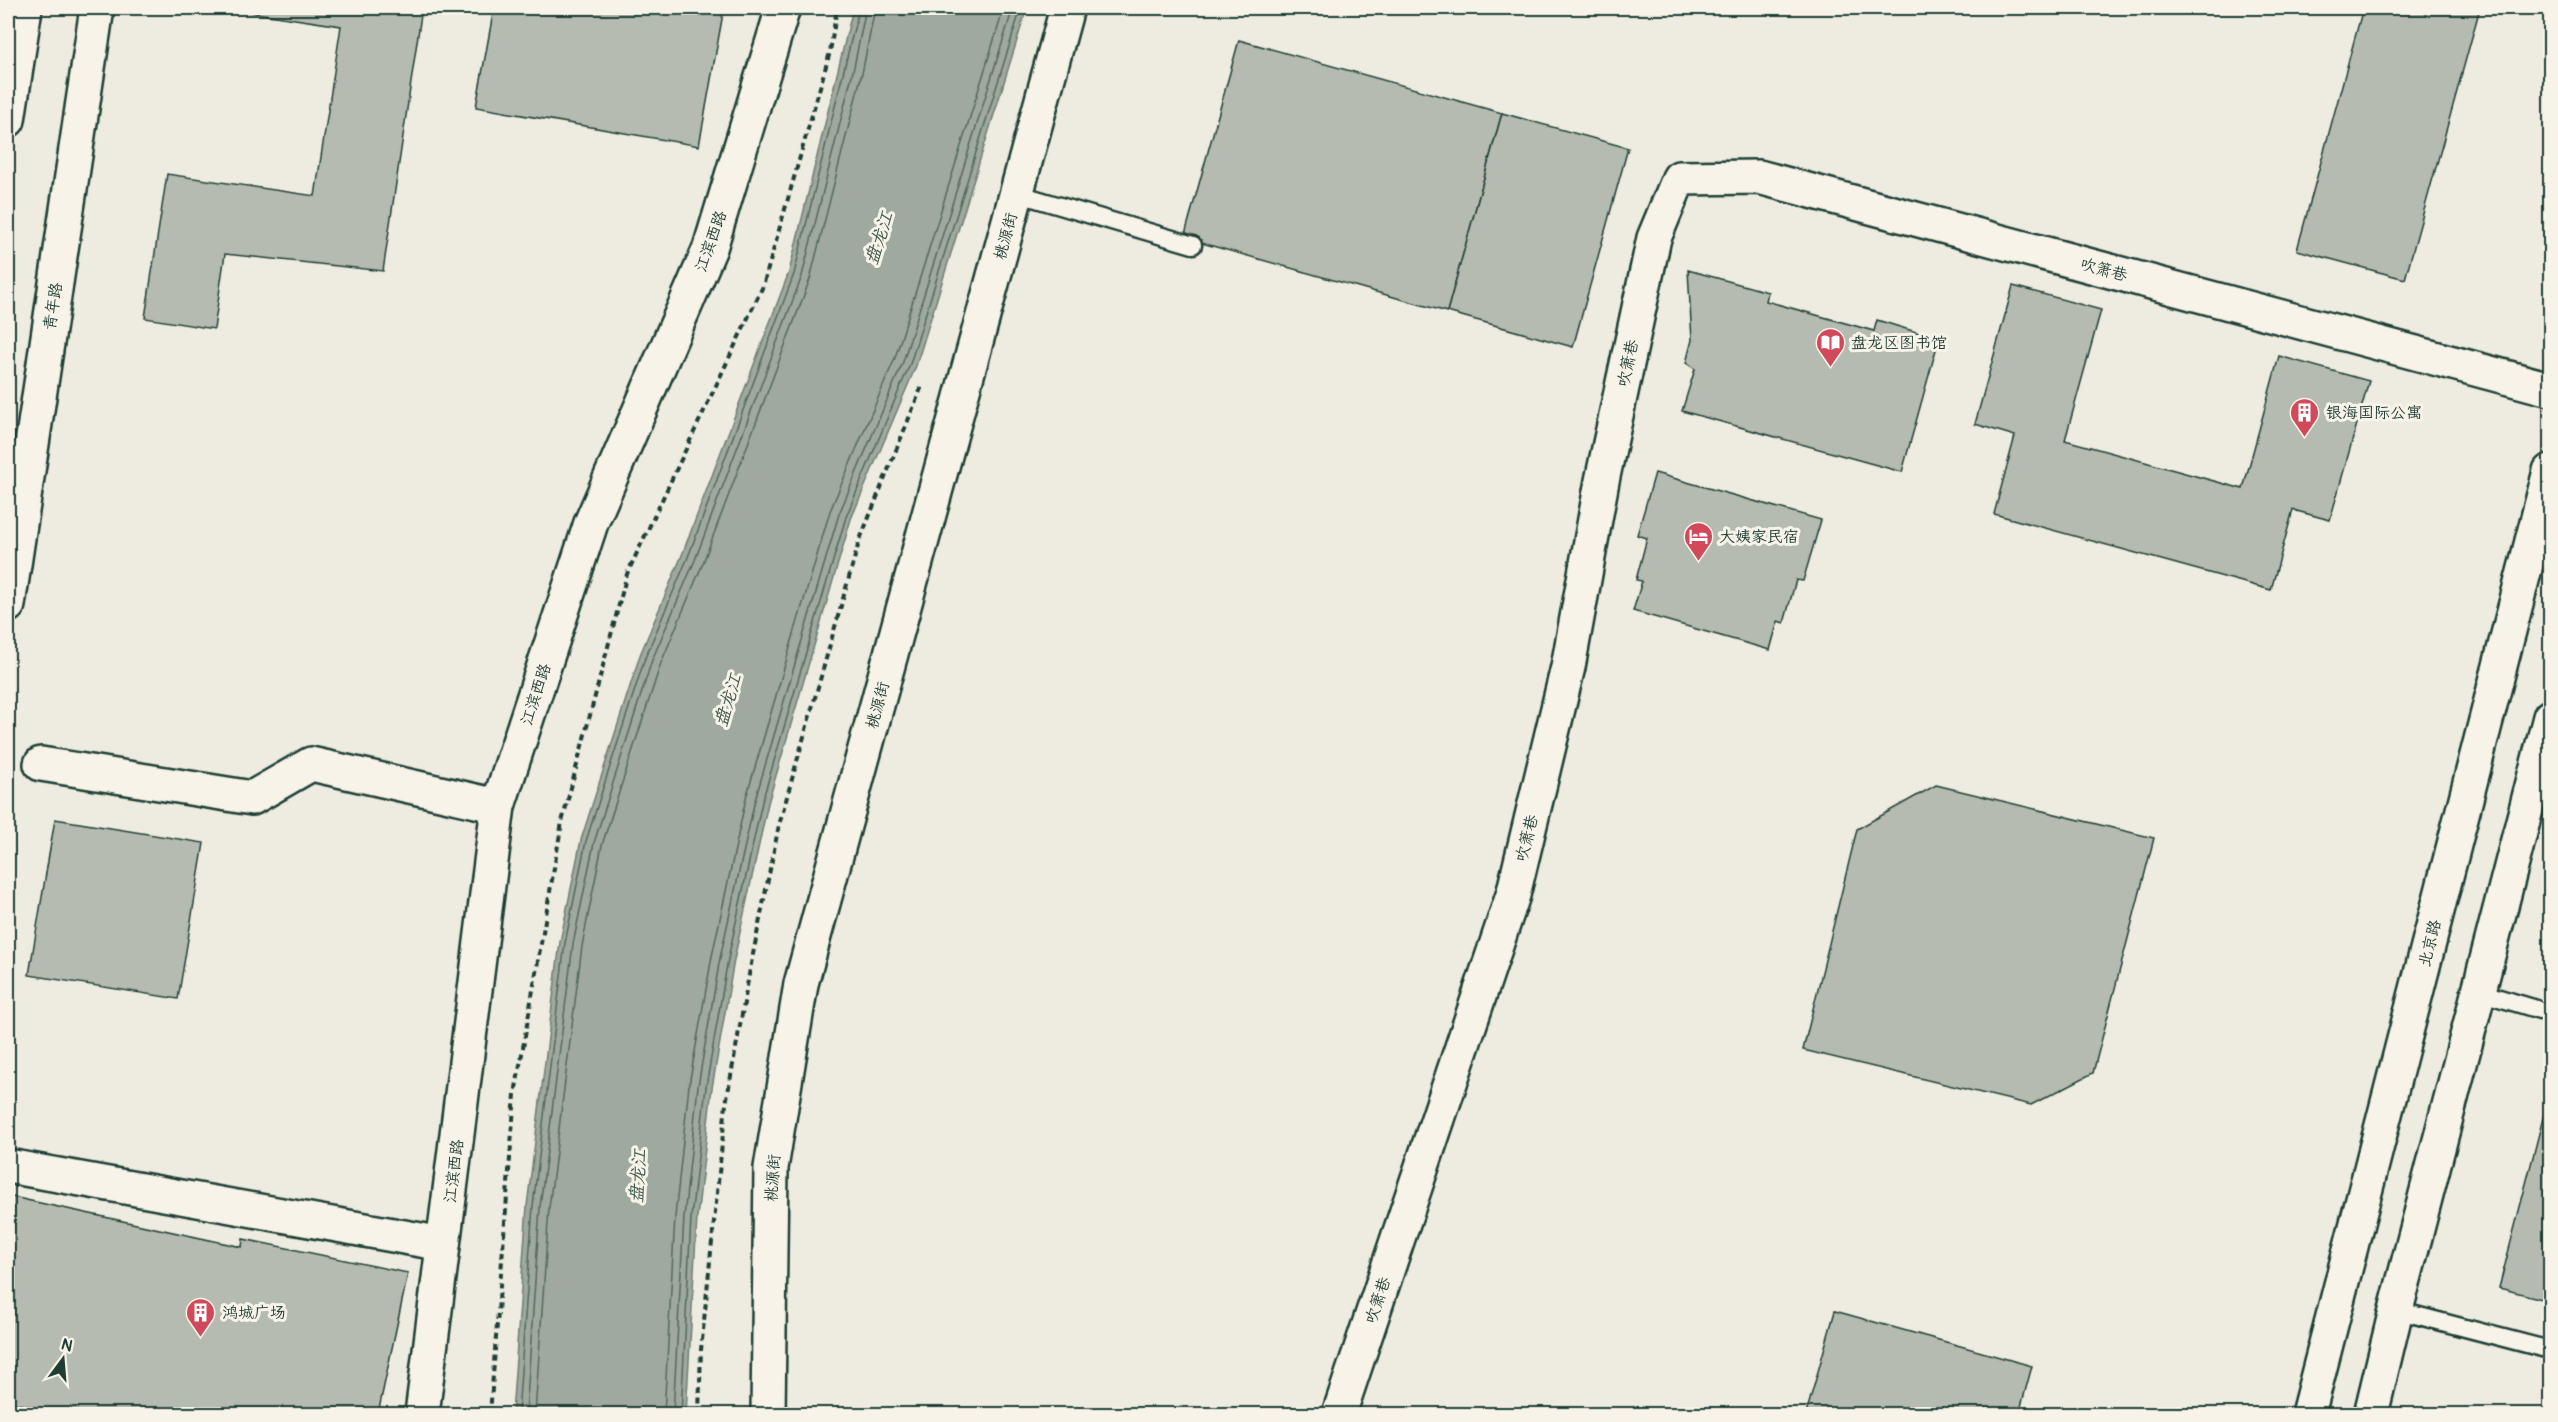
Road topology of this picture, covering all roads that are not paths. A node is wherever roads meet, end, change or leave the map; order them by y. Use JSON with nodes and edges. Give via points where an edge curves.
{"nodes":[{"id":1,"x":25,"y":8,"type":"edge"},
{"id":2,"x":97,"y":8,"type":"edge"},
{"id":3,"x":783,"y":8,"type":"edge"},
{"id":4,"x":1066,"y":8,"type":"edge"},
{"id":5,"x":8,"y":120,"type":"edge"},
{"id":6,"x":1016,"y":193,"type":"junction"},
{"id":7,"x":1193,"y":245,"type":"dead end"},
{"id":8,"x":2550,"y":389,"type":"edge"},
{"id":9,"x":2550,"y":471,"type":"edge"},
{"id":10,"x":8,"y":605,"type":"edge"},
{"id":11,"x":2550,"y":717,"type":"edge"},
{"id":12,"x":40,"y":764,"type":"dead end"},
{"id":13,"x":498,"y":806,"type":"junction"},
{"id":14,"x":2479,"y":992,"type":"junction"},
{"id":15,"x":2550,"y":1013,"type":"edge"},
{"id":16,"x":8,"y":1166,"type":"edge"},
{"id":17,"x":443,"y":1244,"type":"junction"},
{"id":18,"x":2396,"y":1310,"type":"junction"},
{"id":19,"x":2550,"y":1350,"type":"edge"},
{"id":20,"x":422,"y":1414,"type":"edge"},
{"id":21,"x":768,"y":1414,"type":"edge"},
{"id":22,"x":1339,"y":1414,"type":"edge"},
{"id":23,"x":2308,"y":1414,"type":"edge"},
{"id":24,"x":2371,"y":1414,"type":"edge"}],
"edges":[{"from":1,"to":5,"type":"street"},
{"from":2,"to":10,"type":"street","name":"青年路"},
{"from":3,"to":13,"type":"street","name":"江滨西路","via":[[710,248],[591,523]]},
{"from":4,"to":6,"type":"street","name":"桃源街"},
{"from":6,"to":7,"type":"lane"},
{"from":6,"to":21,"type":"street","name":"桃源街","via":[[801,984],[771,1168]]},
{"from":8,"to":22,"type":"street","name":"吹箫巷","via":[[1759,177],[1679,178],[1654,238],[1602,481],[1568,667],[1513,895]]},
{"from":9,"to":23,"type":"street","name":"北京路"},
{"from":11,"to":14,"type":"street"},
{"from":12,"to":13,"type":"street","via":[[252,798],[311,764]]},
{"from":13,"to":17,"type":"street","name":"江滨西路"},
{"from":14,"to":15,"type":"lane"},
{"from":14,"to":18,"type":"street"},
{"from":16,"to":17,"type":"street"},
{"from":17,"to":20,"type":"street","name":"江滨西路"},
{"from":18,"to":19,"type":"lane"},
{"from":18,"to":24,"type":"street"}]}
